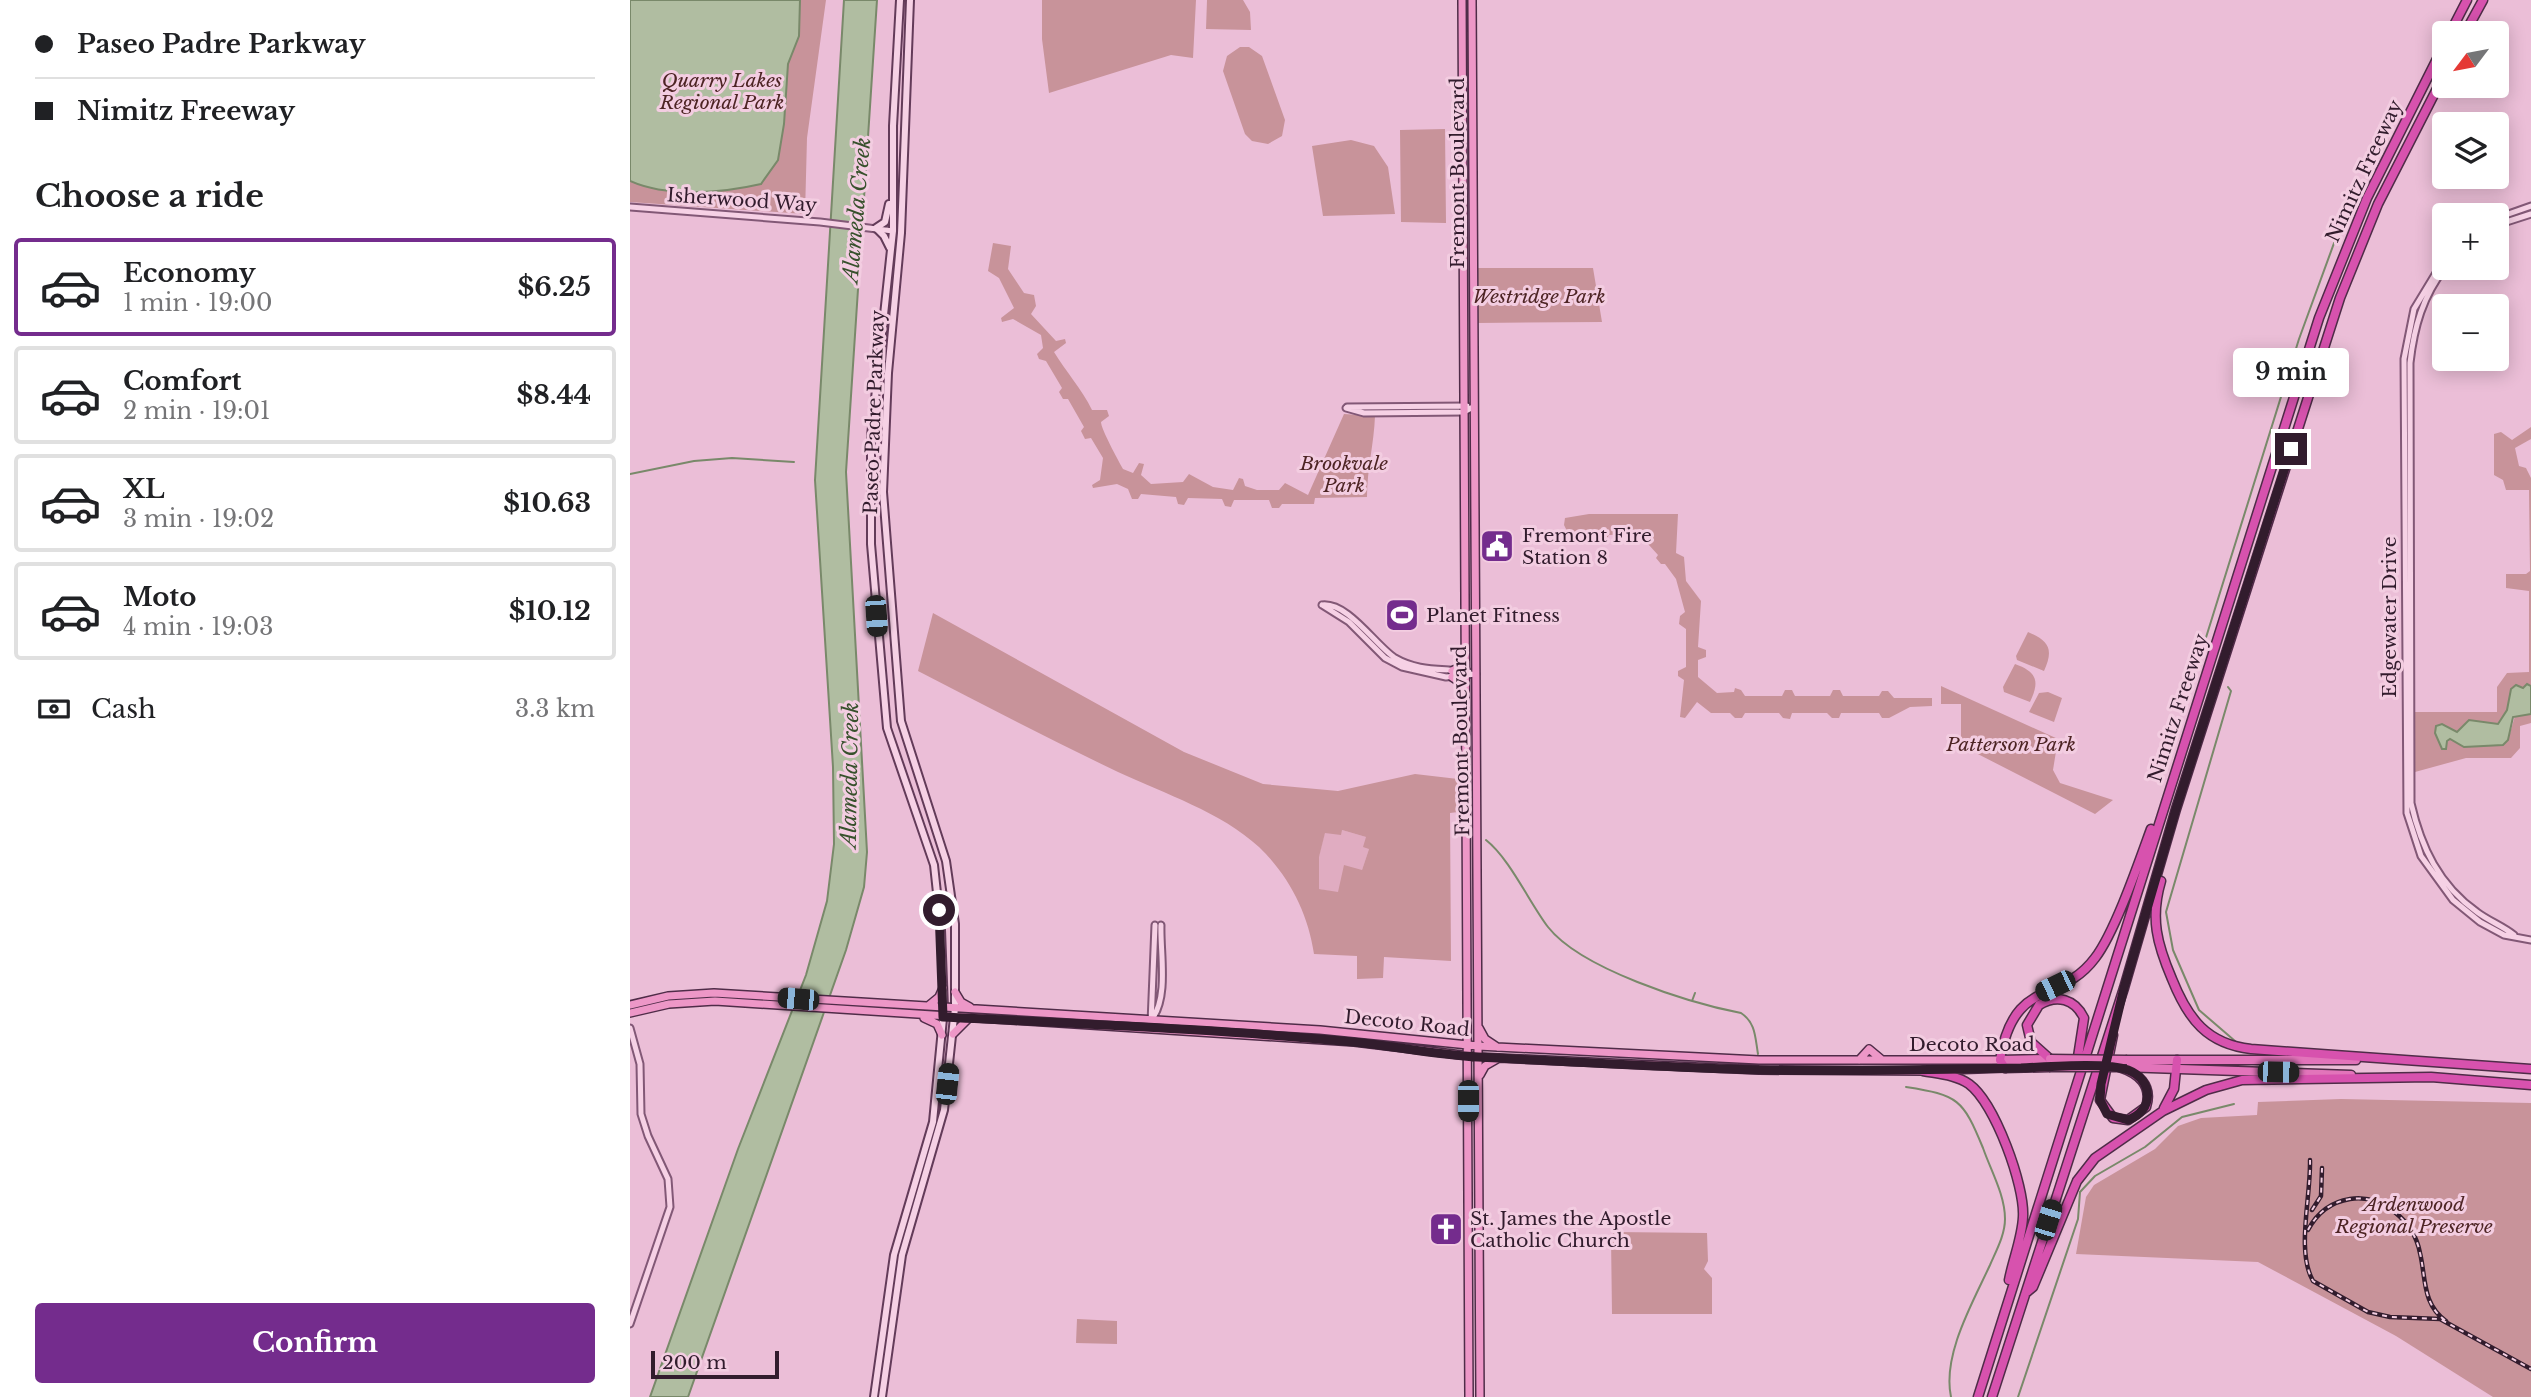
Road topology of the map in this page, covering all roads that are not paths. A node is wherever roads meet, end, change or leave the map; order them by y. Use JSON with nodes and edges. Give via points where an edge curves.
{"nodes":[{"id":1,"x":900,"y":0,"type":"edge"},
{"id":2,"x":910,"y":0,"type":"edge"},
{"id":3,"x":1462,"y":0,"type":"edge"},
{"id":4,"x":1472,"y":0,"type":"edge"},
{"id":5,"x":2467,"y":0,"type":"edge"},
{"id":6,"x":2483,"y":0,"type":"edge"},
{"id":7,"x":2456,"y":21,"type":"edge"},
{"id":8,"x":2472,"y":21,"type":"edge"},
{"id":9,"x":2432,"y":69,"type":"edge"},
{"id":10,"x":2432,"y":98,"type":"edge"},
{"id":11,"x":893,"y":179,"type":"junction"},
{"id":12,"x":2531,"y":206,"type":"edge"},
{"id":13,"x":630,"y":207,"type":"edge"},
{"id":14,"x":2509,"y":214,"type":"edge"},
{"id":15,"x":2531,"y":214,"type":"edge"},
{"id":16,"x":2509,"y":221,"type":"edge"},
{"id":17,"x":875,"y":228,"type":"junction"},
{"id":18,"x":893,"y":231,"type":"junction"},
{"id":19,"x":891,"y":250,"type":"junction"},
{"id":20,"x":2432,"y":279,"type":"edge"},
{"id":21,"x":2437,"y":280,"type":"edge"},
{"id":22,"x":1473,"y":407,"type":"junction"},
{"id":23,"x":1464,"y":408,"type":"junction"},
{"id":24,"x":1465,"y":647,"type":"junction"},
{"id":25,"x":1452,"y":674,"type":"junction"},
{"id":26,"x":1465,"y":674,"type":"junction"},
{"id":27,"x":1476,"y":674,"type":"junction"},
{"id":28,"x":1465,"y":703,"type":"junction"},
{"id":29,"x":2173,"y":775,"type":"junction"},
{"id":30,"x":2176,"y":809,"type":"junction"},
{"id":31,"x":1158,"y":925,"type":"dead end"},
{"id":32,"x":2514,"y":935,"type":"junction"},
{"id":33,"x":2531,"y":940,"type":"edge"},
{"id":34,"x":943,"y":988,"type":"junction"},
{"id":35,"x":2124,"y":988,"type":"junction"},
{"id":36,"x":955,"y":992,"type":"junction"},
{"id":37,"x":776,"y":1001,"type":"junction"},
{"id":38,"x":630,"y":1004,"type":"edge"},
{"id":39,"x":927,"y":1007,"type":"junction"},
{"id":40,"x":944,"y":1008,"type":"junction"},
{"id":41,"x":955,"y":1008,"type":"junction"},
{"id":42,"x":974,"y":1009,"type":"junction"},
{"id":43,"x":630,"y":1013,"type":"edge"},
{"id":44,"x":921,"y":1016,"type":"junction"},
{"id":45,"x":943,"y":1017,"type":"junction"},
{"id":46,"x":954,"y":1018,"type":"junction"},
{"id":47,"x":969,"y":1018,"type":"junction"},
{"id":48,"x":1152,"y":1019,"type":"junction"},
{"id":49,"x":1468,"y":1023,"type":"junction"},
{"id":50,"x":1478,"y":1024,"type":"junction"},
{"id":51,"x":630,"y":1028,"type":"edge"},
{"id":52,"x":1151,"y":1029,"type":"junction"},
{"id":53,"x":953,"y":1034,"type":"junction"},
{"id":54,"x":942,"y":1035,"type":"junction"},
{"id":55,"x":1448,"y":1044,"type":"junction"},
{"id":56,"x":1468,"y":1046,"type":"junction"},
{"id":57,"x":1478,"y":1046,"type":"junction"},
{"id":58,"x":1498,"y":1047,"type":"junction"},
{"id":59,"x":1468,"y":1056,"type":"junction"},
{"id":60,"x":1478,"y":1057,"type":"junction"},
{"id":61,"x":1500,"y":1058,"type":"junction"},
{"id":62,"x":2000,"y":1059,"type":"junction"},
{"id":63,"x":2380,"y":1060,"type":"junction"},
{"id":64,"x":2050,"y":1063,"type":"junction"},
{"id":65,"x":2180,"y":1065,"type":"junction"},
{"id":66,"x":2119,"y":1067,"type":"junction"},
{"id":67,"x":2005,"y":1068,"type":"junction"},
{"id":68,"x":2531,"y":1069,"type":"edge"},
{"id":69,"x":1923,"y":1071,"type":"junction"},
{"id":70,"x":2368,"y":1076,"type":"junction"},
{"id":71,"x":1478,"y":1078,"type":"junction"},
{"id":72,"x":2531,"y":1085,"type":"edge"},
{"id":73,"x":2163,"y":1111,"type":"junction"},
{"id":74,"x":2067,"y":1113,"type":"junction"},
{"id":75,"x":2040,"y":1246,"type":"junction"},
{"id":76,"x":2025,"y":1293,"type":"junction"},
{"id":77,"x":2002,"y":1317,"type":"junction"},
{"id":78,"x":630,"y":1324,"type":"edge"},
{"id":79,"x":874,"y":1397,"type":"edge"},
{"id":80,"x":882,"y":1397,"type":"edge"},
{"id":81,"x":1469,"y":1397,"type":"edge"},
{"id":82,"x":1480,"y":1397,"type":"edge"},
{"id":83,"x":1978,"y":1397,"type":"edge"},
{"id":84,"x":1990,"y":1397,"type":"edge"}],
"edges":[{"from":1,"to":11,"type":"main road","name":"Paseo Padre Parkway"},
{"from":2,"to":36,"type":"main road","name":"Paseo Padre Parkway","via":[[901,233],[883,492],[901,721],[944,854],[956,924]]},
{"from":3,"to":23,"type":"main road","name":"Fremont Boulevard"},
{"from":4,"to":22,"type":"main road","name":"Fremont Boulevard"},
{"from":5,"to":7,"type":"highway"},
{"from":6,"to":8,"type":"highway"},
{"from":9,"to":29,"type":"highway","name":"Nimitz Freeway","via":[[2367,198],[2328,294]]},
{"from":10,"to":30,"type":"highway","name":"Nimitz Freeway","via":[[2378,204],[2340,298]]},
{"from":11,"to":17,"type":"main road","via":[[888,217]]},
{"from":11,"to":18,"type":"main road","name":"Paseo Padre Parkway"},
{"from":12,"to":14,"type":"street"},
{"from":13,"to":17,"type":"street","name":"Isherwood Way"},
{"from":15,"to":16,"type":"street"},
{"from":17,"to":18,"type":"street","name":"Isherwood Way"},
{"from":17,"to":19,"type":"main road"},
{"from":18,"to":19,"type":"main road","name":"Paseo Padre Parkway"},
{"from":19,"to":34,"type":"main road","name":"Paseo Padre Parkway","via":[[871,436],[872,557],[887,729],[934,865]]},
{"from":20,"to":32,"type":"street","name":"Edgewater Drive","via":[[2414,309],[2404,359],[2407,813],[2421,856],[2445,890],[2480,922],[2504,935]]},
{"from":21,"to":32,"type":"street","name":"Edgewater Drive","via":[[2413,333],[2410,363],[2411,803],[2424,847],[2440,877],[2474,911]]},
{"from":22,"to":23,"type":"street"},
{"from":22,"to":27,"type":"main road","name":"Fremont Boulevard"},
{"from":23,"to":23,"type":"street","via":[[1346,408],[1364,413]]},
{"from":23,"to":24,"type":"main road","name":"Fremont Boulevard"},
{"from":24,"to":25,"type":"main road","via":[[1461,664]]},
{"from":24,"to":26,"type":"main road","name":"Fremont Boulevard"},
{"from":25,"to":25,"type":"street","via":[[1405,663],[1352,618],[1322,605],[1357,628],[1393,663],[1421,673]]},
{"from":25,"to":26,"type":"street"},
{"from":25,"to":28,"type":"main road","via":[[1460,683]]},
{"from":26,"to":27,"type":"street"},
{"from":26,"to":28,"type":"main road","name":"Fremont Boulevard"},
{"from":27,"to":50,"type":"main road","name":"Fremont Boulevard"},
{"from":28,"to":49,"type":"main road","name":"Fremont Boulevard"},
{"from":29,"to":62,"type":"highway","via":[[2166,782],[2100,951],[2081,973],[2024,1005],[2008,1028]]},
{"from":29,"to":74,"type":"highway","name":"Nimitz Freeway"},
{"from":30,"to":35,"type":"highway","name":"Nimitz Freeway"},
{"from":30,"to":63,"type":"highway","via":[[2154,922],[2160,950],[2193,1021],[2211,1037],[2231,1045]]},
{"from":31,"to":48,"type":"street","via":[[1160,995]]},
{"from":32,"to":33,"type":"street","name":"Edgewater Drive"},
{"from":34,"to":39,"type":"main road"},
{"from":34,"to":40,"type":"main road","name":"Paseo Padre Parkway"},
{"from":35,"to":66,"type":"highway","via":[[2100,1092],[2107,1114],[2128,1120],[2146,1107],[2148,1091],[2140,1077]]},
{"from":35,"to":75,"type":"highway","name":"Nimitz Freeway"},
{"from":36,"to":41,"type":"main road","name":"Paseo Padre Parkway"},
{"from":36,"to":42,"type":"main road"},
{"from":37,"to":38,"type":"main road","name":"Decoto Road","via":[[691,993]]},
{"from":37,"to":39,"type":"main road","name":"Decoto Road"},
{"from":37,"to":43,"type":"main road","name":"Decoto Road","via":[[693,1002]]},
{"from":37,"to":44,"type":"main road","name":"Decoto Road"},
{"from":39,"to":40,"type":"main road","name":"Decoto Road"},
{"from":40,"to":41,"type":"main road","name":"Decoto Road"},
{"from":40,"to":45,"type":"main road","name":"Paseo Padre Parkway"},
{"from":41,"to":42,"type":"main road","name":"Decoto Road"},
{"from":41,"to":46,"type":"main road","name":"Paseo Padre Parkway"},
{"from":42,"to":48,"type":"main road","name":"Decoto Road"},
{"from":44,"to":45,"type":"main road","name":"Decoto Road"},
{"from":44,"to":54,"type":"main road","via":[[937,1024]]},
{"from":45,"to":46,"type":"main road","name":"Decoto Road"},
{"from":45,"to":54,"type":"main road","name":"Paseo Padre Parkway"},
{"from":46,"to":47,"type":"main road","name":"Decoto Road"},
{"from":46,"to":53,"type":"main road","name":"Paseo Padre Parkway"},
{"from":47,"to":52,"type":"main road","name":"Decoto Road"},
{"from":47,"to":53,"type":"main road"},
{"from":48,"to":52,"type":"street"},
{"from":48,"to":55,"type":"main road","name":"Decoto Road","via":[[1362,1033]]},
{"from":49,"to":55,"type":"main road","via":[[1462,1036]]},
{"from":49,"to":56,"type":"main road","name":"Fremont Boulevard"},
{"from":50,"to":57,"type":"main road","name":"Fremont Boulevard"},
{"from":50,"to":58,"type":"main road","via":[[1485,1039]]},
{"from":51,"to":78,"type":"street","via":[[640,1064],[641,1114],[668,1179],[670,1207]]},
{"from":52,"to":59,"type":"main road","name":"Decoto Road","via":[[1354,1042]]},
{"from":53,"to":80,"type":"main road","name":"Paseo Padre Parkway","via":[[940,1129],[900,1265]]},
{"from":54,"to":79,"type":"main road","name":"Paseo Padre Parkway","via":[[933,1122],[894,1255]]},
{"from":55,"to":56,"type":"main road","name":"Decoto Road"},
{"from":56,"to":57,"type":"main road","name":"Decoto Road"},
{"from":56,"to":59,"type":"main road","name":"Fremont Boulevard"},
{"from":57,"to":58,"type":"main road","name":"Decoto Road"},
{"from":57,"to":60,"type":"main road","name":"Fremont Boulevard"},
{"from":58,"to":62,"type":"main road","name":"Decoto Road","via":[[1759,1060]]},
{"from":59,"to":60,"type":"main road","name":"Decoto Road"},
{"from":59,"to":81,"type":"main road","name":"Fremont Boulevard"},
{"from":60,"to":61,"type":"main road","name":"Decoto Road"},
{"from":60,"to":71,"type":"main road","name":"Fremont Boulevard"},
{"from":61,"to":69,"type":"main road","name":"Decoto Road","via":[[1759,1070]]},
{"from":61,"to":71,"type":"main road","via":[[1485,1066]]},
{"from":62,"to":64,"type":"highway","name":"Decoto Road"},
{"from":62,"to":67,"type":"highway"},
{"from":63,"to":65,"type":"highway"},
{"from":63,"to":68,"type":"highway"},
{"from":64,"to":65,"type":"highway","name":"Decoto Road","bridge":true,"via":[[2127,1060]]},
{"from":64,"to":66,"type":"highway","name":"Decoto Road","bridge":true},
{"from":64,"to":67,"type":"highway","name":"Decoto Road"},
{"from":64,"to":74,"type":"highway","via":[[2031,1042],[2027,1026],[2039,1005],[2061,999],[2080,1010],[2084,1026]]},
{"from":65,"to":66,"type":"highway","name":"Decoto Road"},
{"from":65,"to":70,"type":"highway"},
{"from":65,"to":73,"type":"highway"},
{"from":67,"to":69,"type":"main road","name":"Decoto Road"},
{"from":69,"to":77,"type":"highway","via":[[1953,1076],[1977,1091],[1989,1108],[2019,1186],[2022,1225]]},
{"from":70,"to":72,"type":"highway"},
{"from":70,"to":73,"type":"highway","via":[[2242,1080],[2194,1095]]},
{"from":71,"to":82,"type":"main road","name":"Fremont Boulevard"},
{"from":73,"to":76,"type":"highway","via":[[2088,1165],[2033,1287]]},
{"from":74,"to":77,"type":"highway","name":"Nimitz Freeway"},
{"from":75,"to":76,"type":"highway","name":"Nimitz Freeway"},
{"from":75,"to":84,"type":"highway"},
{"from":76,"to":84,"type":"highway","name":"Nimitz Freeway"},
{"from":77,"to":83,"type":"highway","name":"Nimitz Freeway"}]}
